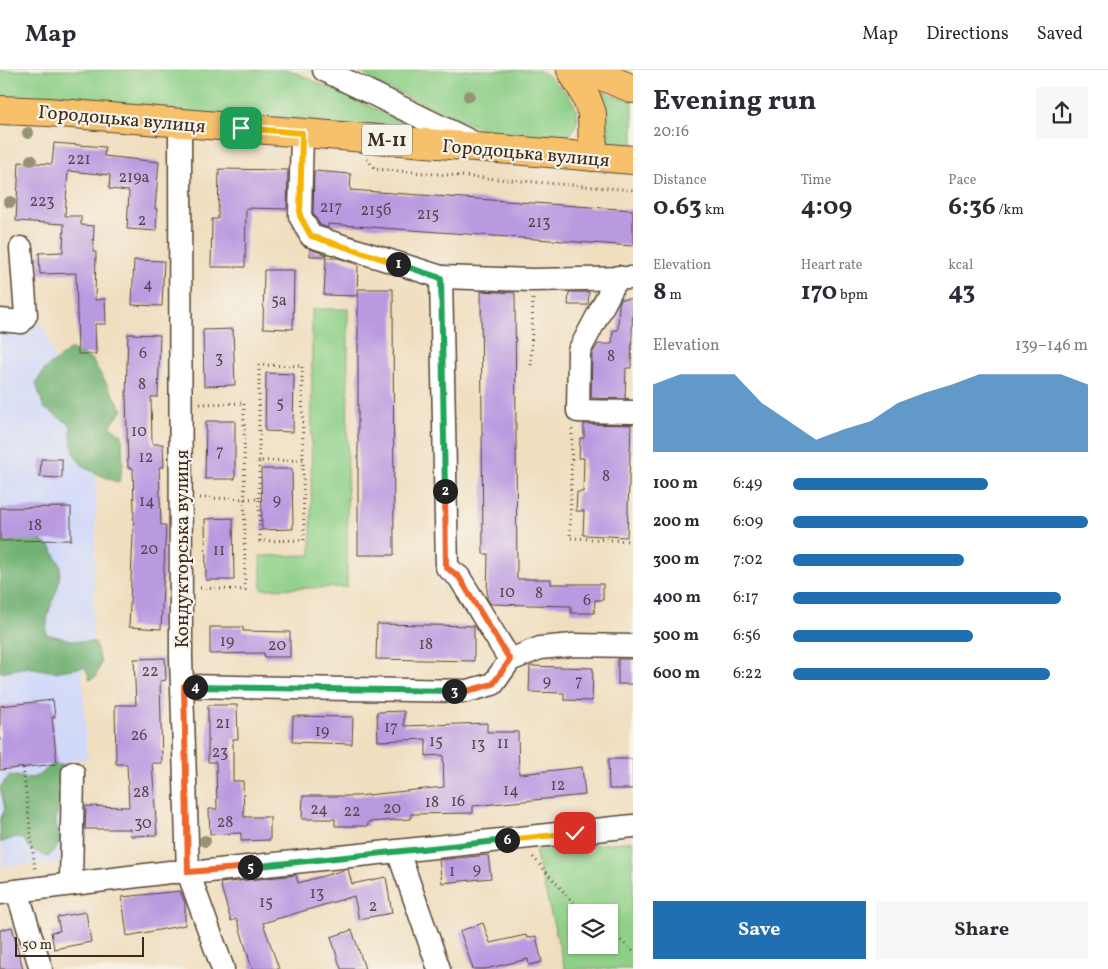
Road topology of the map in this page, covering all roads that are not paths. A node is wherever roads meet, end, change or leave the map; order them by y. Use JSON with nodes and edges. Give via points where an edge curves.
{"nodes":[{"id":1,"x":324,"y":70,"type":"edge"},
{"id":2,"x":571,"y":70,"type":"edge"},
{"id":3,"x":587,"y":70,"type":"edge"},
{"id":4,"x":343,"y":76,"type":"edge"},
{"id":5,"x":620,"y":81,"type":"edge"},
{"id":6,"x":0,"y":110,"type":"edge"},
{"id":7,"x":180,"y":123,"type":"junction"},
{"id":8,"x":302,"y":133,"type":"junction"},
{"id":9,"x":486,"y":148,"type":"junction"},
{"id":10,"x":593,"y":157,"type":"junction"},
{"id":11,"x":633,"y":160,"type":"edge"},
{"id":12,"x":21,"y":248,"type":"dead end"},
{"id":13,"x":626,"y":277,"type":"edge"},
{"id":14,"x":441,"y":278,"type":"junction"},
{"id":15,"x":0,"y":320,"type":"edge"},
{"id":16,"x":633,"y":412,"type":"edge"},
{"id":17,"x":633,"y":646,"type":"edge"},
{"id":18,"x":510,"y":660,"type":"junction"},
{"id":19,"x":184,"y":686,"type":"junction"},
{"id":20,"x":73,"y":773,"type":"dead end"},
{"id":21,"x":633,"y":826,"type":"edge"},
{"id":22,"x":401,"y":851,"type":"junction"},
{"id":23,"x":188,"y":872,"type":"junction"},
{"id":24,"x":71,"y":883,"type":"junction"},
{"id":25,"x":8,"y":892,"type":"edge"},
{"id":26,"x":41,"y":969,"type":"edge"},
{"id":27,"x":222,"y":969,"type":"edge"},
{"id":28,"x":439,"y":969,"type":"edge"}],
"edges":[{"from":1,"to":4,"type":"street"},
{"from":2,"to":10,"type":"main road","via":[[592,113]]},
{"from":3,"to":5,"type":"main road"},
{"from":4,"to":9,"type":"street"},
{"from":6,"to":7,"type":"main road","name":"Городоцька вулиця","number":"М-11"},
{"from":7,"to":8,"type":"main road","name":"Городоцька вулиця","number":"М-11"},
{"from":7,"to":19,"type":"street","name":"Кондукторська вулиця","via":[[181,657]]},
{"from":8,"to":9,"type":"main road","name":"Городоцька вулиця","number":"М-11"},
{"from":8,"to":14,"type":"street","via":[[300,216],[311,236]]},
{"from":9,"to":10,"type":"main road","name":"Городоцька вулиця","number":"М-11"},
{"from":10,"to":11,"type":"main road","name":"Городоцька вулиця","number":"М-11"},
{"from":12,"to":15,"type":"street","via":[[26,315],[22,322]]},
{"from":13,"to":14,"type":"street"},
{"from":13,"to":16,"type":"street","via":[[579,351],[578,411]]},
{"from":14,"to":18,"type":"street","via":[[446,567],[459,577]]},
{"from":17,"to":18,"type":"street","via":[[573,644],[540,648]]},
{"from":18,"to":19,"type":"street","via":[[493,684],[467,691]]},
{"from":19,"to":23,"type":"street","name":"Кондукторська вулиця"},
{"from":20,"to":24,"type":"street"},
{"from":21,"to":22,"type":"street"},
{"from":22,"to":23,"type":"street"},
{"from":22,"to":28,"type":"street","via":[[401,860]]},
{"from":23,"to":24,"type":"street"},
{"from":23,"to":27,"type":"street","name":"Кондукторська вулиця"},
{"from":24,"to":25,"type":"street"},
{"from":25,"to":26,"type":"street"}]}
